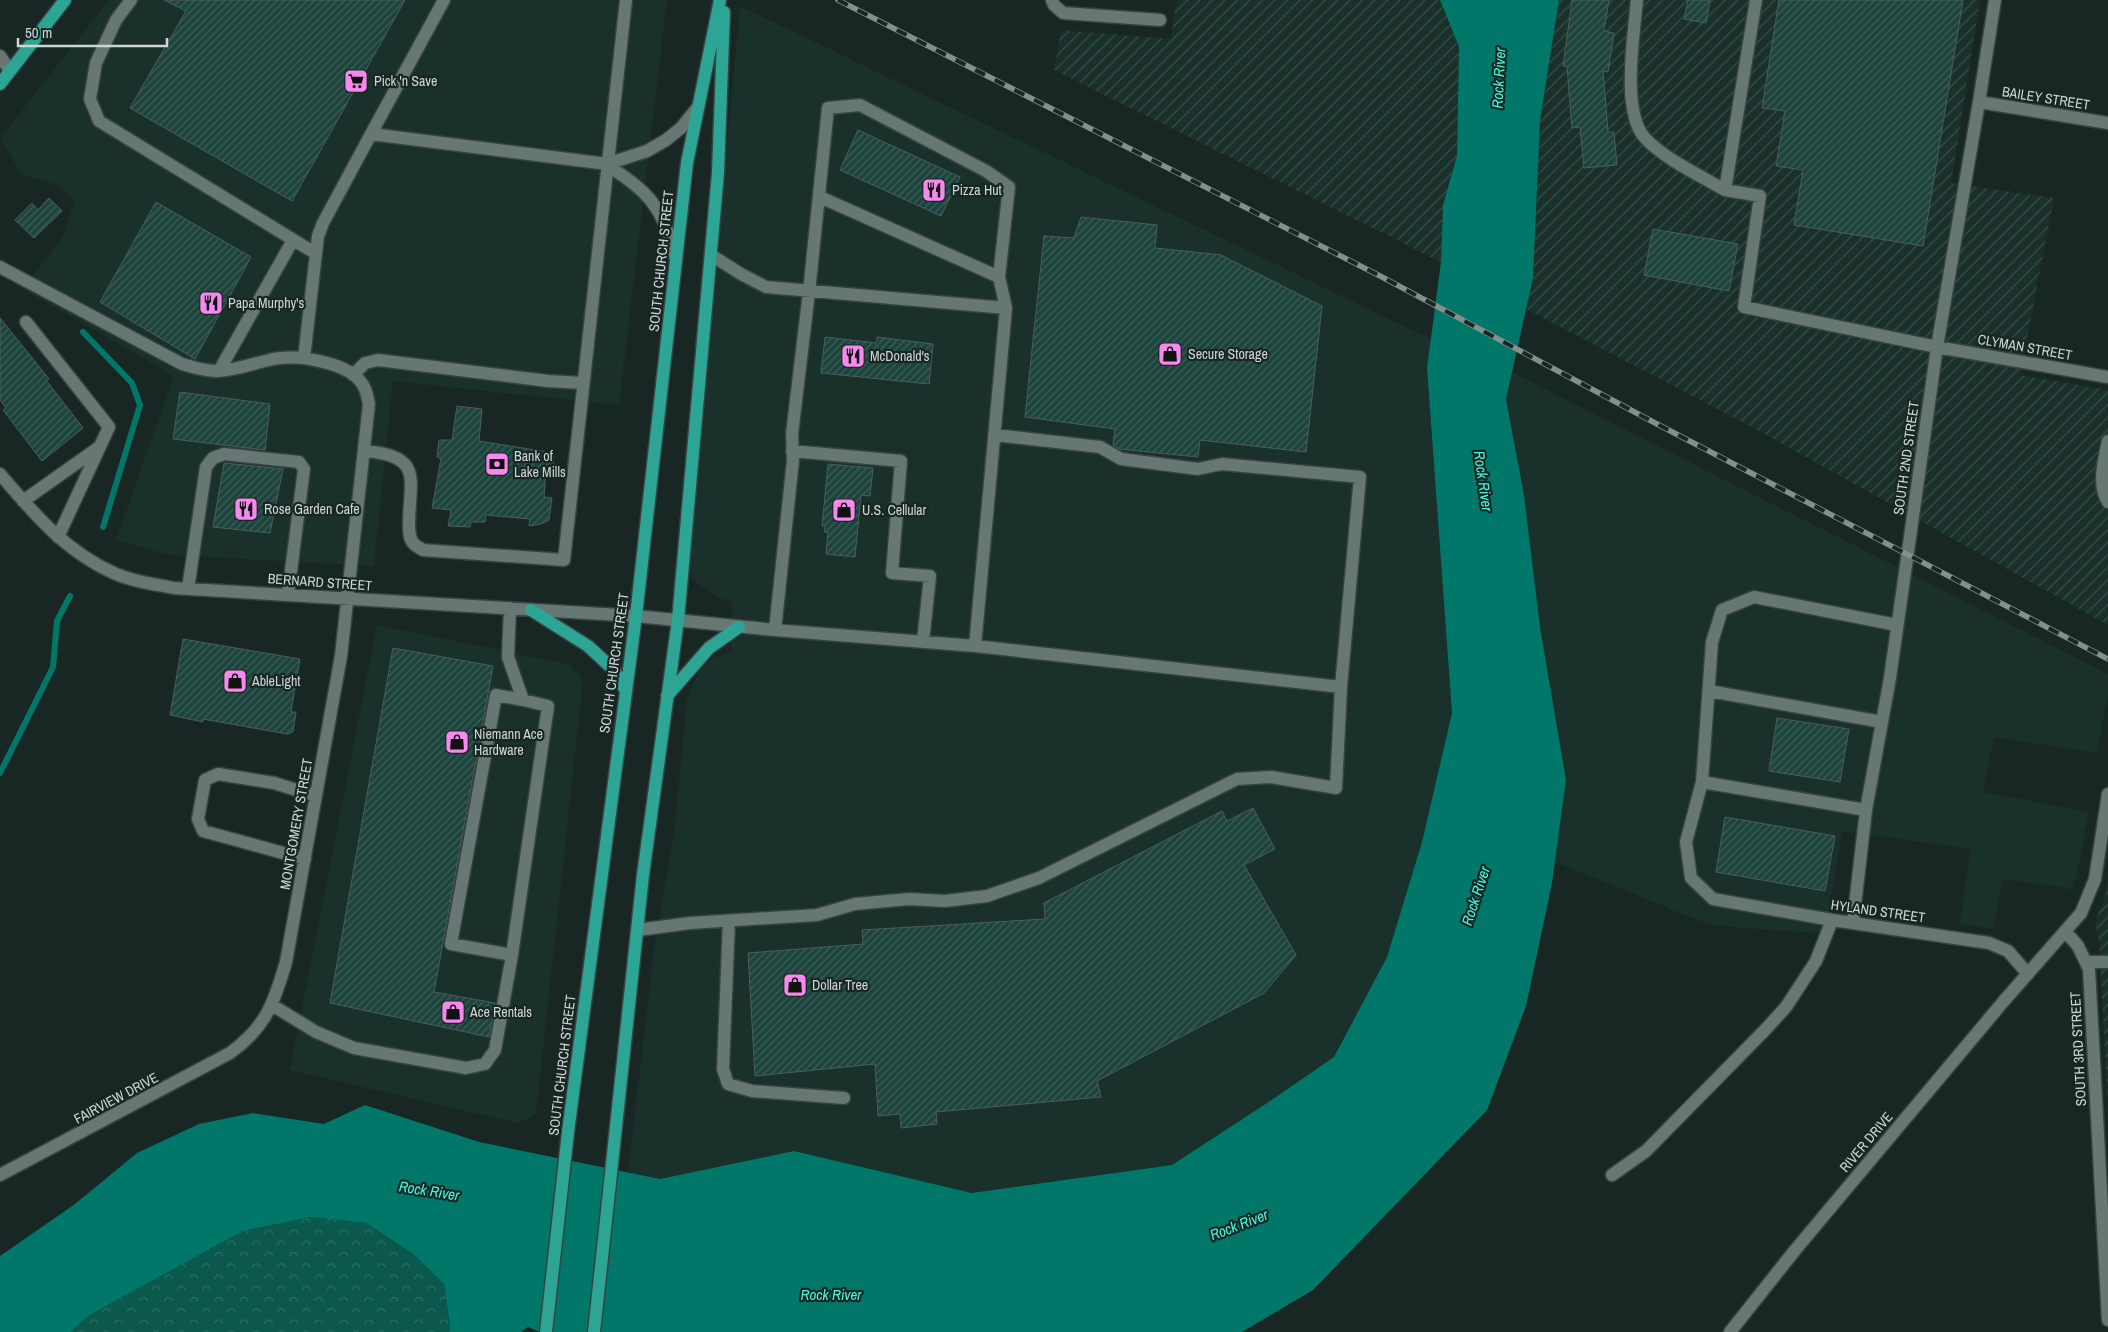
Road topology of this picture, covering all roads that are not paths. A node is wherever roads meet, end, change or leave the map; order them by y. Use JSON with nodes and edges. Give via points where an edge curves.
{"nodes":[{"id":1,"x":65,"y":0,"type":"edge"},
{"id":2,"x":131,"y":0,"type":"edge"},
{"id":3,"x":444,"y":0,"type":"edge"},
{"id":4,"x":626,"y":0,"type":"edge"},
{"id":5,"x":720,"y":0,"type":"edge"},
{"id":6,"x":724,"y":0,"type":"edge"},
{"id":7,"x":1637,"y":0,"type":"edge"},
{"id":8,"x":1756,"y":0,"type":"edge"},
{"id":9,"x":1995,"y":0,"type":"edge"},
{"id":10,"x":1053,"y":2,"type":"edge"},
{"id":11,"x":1160,"y":20,"type":"dead end"},
{"id":12,"x":0,"y":56,"type":"edge"},
{"id":13,"x":10,"y":71,"type":"junction"},
{"id":14,"x":0,"y":84,"type":"edge"},
{"id":15,"x":1980,"y":102,"type":"junction"},
{"id":16,"x":698,"y":107,"type":"junction"},
{"id":17,"x":2108,"y":123,"type":"edge"},
{"id":18,"x":371,"y":134,"type":"junction"},
{"id":19,"x":607,"y":164,"type":"junction"},
{"id":20,"x":1725,"y":190,"type":"junction"},
{"id":21,"x":820,"y":197,"type":"junction"},
{"id":22,"x":293,"y":240,"type":"junction"},
{"id":23,"x":315,"y":253,"type":"junction"},
{"id":24,"x":711,"y":255,"type":"junction"},
{"id":25,"x":676,"y":260,"type":"junction"},
{"id":26,"x":0,"y":267,"type":"edge"},
{"id":27,"x":999,"y":277,"type":"junction"},
{"id":28,"x":810,"y":292,"type":"junction"},
{"id":29,"x":1006,"y":308,"type":"junction"},
{"id":30,"x":26,"y":322,"type":"dead end"},
{"id":31,"x":1937,"y":347,"type":"junction"},
{"id":32,"x":304,"y":358,"type":"junction"},
{"id":33,"x":218,"y":371,"type":"junction"},
{"id":34,"x":353,"y":375,"type":"junction"},
{"id":35,"x":2108,"y":377,"type":"edge"},
{"id":36,"x":583,"y":383,"type":"junction"},
{"id":37,"x":995,"y":435,"type":"junction"},
{"id":38,"x":2108,"y":441,"type":"edge"},
{"id":39,"x":100,"y":446,"type":"junction"},
{"id":40,"x":365,"y":451,"type":"junction"},
{"id":41,"x":792,"y":451,"type":"junction"},
{"id":42,"x":0,"y":474,"type":"edge"},
{"id":43,"x":23,"y":501,"type":"junction"},
{"id":44,"x":2108,"y":502,"type":"edge"},
{"id":45,"x":58,"y":537,"type":"junction"},
{"id":46,"x":188,"y":588,"type":"junction"},
{"id":47,"x":288,"y":596,"type":"junction"},
{"id":48,"x":349,"y":599,"type":"junction"},
{"id":49,"x":510,"y":608,"type":"junction"},
{"id":50,"x":531,"y":610,"type":"junction"},
{"id":51,"x":636,"y":616,"type":"junction"},
{"id":52,"x":678,"y":620,"type":"junction"},
{"id":53,"x":1897,"y":625,"type":"junction"},
{"id":54,"x":740,"y":627,"type":"junction"},
{"id":55,"x":775,"y":630,"type":"junction"},
{"id":56,"x":923,"y":642,"type":"junction"},
{"id":57,"x":975,"y":646,"type":"junction"},
{"id":58,"x":1341,"y":687,"type":"junction"},
{"id":59,"x":1709,"y":691,"type":"junction"},
{"id":60,"x":626,"y":692,"type":"junction"},
{"id":61,"x":667,"y":696,"type":"junction"},
{"id":62,"x":523,"y":700,"type":"junction"},
{"id":63,"x":1882,"y":722,"type":"junction"},
{"id":64,"x":1702,"y":782,"type":"junction"},
{"id":65,"x":2108,"y":794,"type":"edge"},
{"id":66,"x":316,"y":796,"type":"junction"},
{"id":67,"x":1866,"y":810,"type":"junction"},
{"id":68,"x":305,"y":859,"type":"junction"},
{"id":69,"x":1832,"y":920,"type":"junction"},
{"id":70,"x":729,"y":921,"type":"junction"},
{"id":71,"x":1853,"y":922,"type":"junction"},
{"id":72,"x":638,"y":930,"type":"junction"},
{"id":73,"x":2065,"y":931,"type":"junction"},
{"id":74,"x":512,"y":955,"type":"junction"},
{"id":75,"x":2086,"y":962,"type":"junction"},
{"id":76,"x":2108,"y":962,"type":"edge"},
{"id":77,"x":2028,"y":974,"type":"junction"},
{"id":78,"x":272,"y":1004,"type":"junction"},
{"id":79,"x":243,"y":1044,"type":"joint"},
{"id":80,"x":844,"y":1098,"type":"dead end"},
{"id":81,"x":1612,"y":1175,"type":"dead end"},
{"id":82,"x":0,"y":1176,"type":"edge"},
{"id":83,"x":2108,"y":1320,"type":"edge"},
{"id":84,"x":546,"y":1332,"type":"edge"},
{"id":85,"x":594,"y":1332,"type":"edge"},
{"id":86,"x":1730,"y":1332,"type":"edge"}],
"edges":[{"from":1,"to":13,"type":"main road"},
{"from":2,"to":22,"type":"street","via":[[116,20],[96,63],[90,99],[99,121]]},
{"from":3,"to":18,"type":"street"},
{"from":4,"to":19,"type":"street"},
{"from":5,"to":16,"type":"main road","name":"SOUTH CHURCH STREET"},
{"from":6,"to":24,"type":"main road","via":[[718,172]]},
{"from":7,"to":20,"type":"street","via":[[1631,67],[1632,112],[1644,138],[1676,162]]},
{"from":8,"to":20,"type":"street"},
{"from":9,"to":15,"type":"street","name":"SOUTH 2ND STREET"},
{"from":10,"to":11,"type":"street","via":[[1063,13]]},
{"from":12,"to":13,"type":"street"},
{"from":13,"to":14,"type":"main road"},
{"from":15,"to":17,"type":"street","name":"BAILEY STREET"},
{"from":15,"to":31,"type":"street","name":"SOUTH 2ND STREET"},
{"from":16,"to":19,"type":"street","via":[[666,140],[646,151]]},
{"from":16,"to":25,"type":"main road","name":"SOUTH CHURCH STREET","via":[[687,163]]},
{"from":18,"to":19,"type":"street"},
{"from":18,"to":23,"type":"street","via":[[323,223]]},
{"from":19,"to":25,"type":"street","via":[[635,185],[657,209],[666,223]]},
{"from":19,"to":36,"type":"street"},
{"from":20,"to":31,"type":"street","name":"CLYMAN STREET","via":[[1760,196],[1744,308]]},
{"from":21,"to":27,"type":"street"},
{"from":21,"to":27,"type":"street","via":[[828,108],[860,105],[986,171],[1009,187]]},
{"from":21,"to":28,"type":"street"},
{"from":22,"to":23,"type":"street"},
{"from":22,"to":33,"type":"street"},
{"from":23,"to":32,"type":"street"},
{"from":24,"to":28,"type":"street","via":[[766,287]]},
{"from":24,"to":52,"type":"main road"},
{"from":25,"to":51,"type":"main road","name":"SOUTH CHURCH STREET"},
{"from":26,"to":33,"type":"street","via":[[182,364]]},
{"from":27,"to":29,"type":"street"},
{"from":28,"to":29,"type":"street"},
{"from":28,"to":41,"type":"street"},
{"from":29,"to":37,"type":"street"},
{"from":30,"to":39,"type":"street","via":[[109,426]]},
{"from":31,"to":35,"type":"street","name":"CLYMAN STREET"},
{"from":31,"to":53,"type":"street","name":"SOUTH 2ND STREET"},
{"from":32,"to":33,"type":"street","via":[[278,358]]},
{"from":32,"to":34,"type":"street","via":[[338,366]]},
{"from":34,"to":36,"type":"street","via":[[365,363],[378,360]]},
{"from":34,"to":40,"type":"street","name":"MONTGOMERY STREET","via":[[365,388],[369,404]]},
{"from":36,"to":40,"type":"street","via":[[564,560],[423,550],[413,543],[409,533],[411,478],[405,465],[387,453]]},
{"from":37,"to":57,"type":"street"},
{"from":37,"to":58,"type":"street","via":[[1100,447],[1121,459],[1198,469],[1222,464],[1360,477]]},
{"from":38,"to":44,"type":"street","via":[[2102,477]]},
{"from":39,"to":43,"type":"street"},
{"from":39,"to":45,"type":"street"},
{"from":40,"to":48,"type":"street","name":"MONTGOMERY STREET"},
{"from":41,"to":55,"type":"street"},
{"from":41,"to":56,"type":"street","via":[[901,460],[892,573],[930,576]]},
{"from":42,"to":43,"type":"street","name":"BERNARD STREET"},
{"from":43,"to":45,"type":"street","name":"BERNARD STREET"},
{"from":45,"to":46,"type":"street","name":"BERNARD STREET","via":[[73,551],[116,574],[135,581]]},
{"from":46,"to":47,"type":"street","name":"BERNARD STREET"},
{"from":46,"to":47,"type":"street","via":[[206,467],[212,458],[224,454],[299,462],[304,470]]},
{"from":47,"to":48,"type":"street","name":"BERNARD STREET"},
{"from":48,"to":49,"type":"street","name":"BERNARD STREET"},
{"from":48,"to":66,"type":"street","name":"MONTGOMERY STREET"},
{"from":49,"to":50,"type":"street","name":"BERNARD STREET"},
{"from":49,"to":62,"type":"street","via":[[508,657]]},
{"from":50,"to":51,"type":"street","name":"BERNARD STREET"},
{"from":50,"to":60,"type":"main road","via":[[588,646],[614,670]]},
{"from":51,"to":52,"type":"street","name":"BERNARD STREET"},
{"from":51,"to":60,"type":"main road","name":"SOUTH CHURCH STREET"},
{"from":52,"to":54,"type":"street","name":"BERNARD STREET"},
{"from":52,"to":61,"type":"main road"},
{"from":53,"to":59,"type":"street","via":[[1754,597],[1722,610],[1712,642]]},
{"from":53,"to":63,"type":"street","name":"SOUTH 2ND STREET"},
{"from":54,"to":55,"type":"street","name":"BERNARD STREET"},
{"from":54,"to":61,"type":"main road","via":[[709,648]]},
{"from":55,"to":56,"type":"street","name":"BERNARD STREET"},
{"from":56,"to":57,"type":"street","name":"BERNARD STREET"},
{"from":57,"to":58,"type":"street","name":"BERNARD STREET"},
{"from":58,"to":70,"type":"street","via":[[1336,788],[1272,777],[1237,778],[1039,878],[987,896],[855,904],[817,916]]},
{"from":59,"to":63,"type":"street"},
{"from":59,"to":64,"type":"street"},
{"from":60,"to":84,"type":"main road","name":"SOUTH CHURCH STREET","via":[[568,1132]]},
{"from":61,"to":72,"type":"main road"},
{"from":62,"to":74,"type":"street","via":[[548,706]]},
{"from":62,"to":74,"type":"street","via":[[496,695],[451,944]]},
{"from":63,"to":67,"type":"street","name":"SOUTH 2ND STREET"},
{"from":64,"to":67,"type":"street"},
{"from":64,"to":69,"type":"street","name":"HYLAND STREET","via":[[1686,842],[1691,878],[1712,899]]},
{"from":65,"to":73,"type":"street","via":[[2095,879],[2081,913]]},
{"from":66,"to":68,"type":"street","name":"MONTGOMERY STREET"},
{"from":66,"to":68,"type":"street","via":[[274,782],[218,774],[204,780],[198,819],[203,831]]},
{"from":67,"to":71,"type":"street","name":"SOUTH 2ND STREET"},
{"from":68,"to":78,"type":"street","name":"MONTGOMERY STREET","via":[[286,962]]},
{"from":69,"to":71,"type":"street","name":"HYLAND STREET"},
{"from":69,"to":81,"type":"street","via":[[1816,961],[1786,1007],[1646,1151]]},
{"from":70,"to":72,"type":"street"},
{"from":70,"to":80,"type":"street","via":[[723,1069],[728,1084],[752,1091]]},
{"from":71,"to":77,"type":"street","name":"HYLAND STREET","via":[[1989,944],[2008,951]]},
{"from":72,"to":85,"type":"main road"},
{"from":73,"to":75,"type":"street","name":"SOUTH 3RD STREET"},
{"from":73,"to":77,"type":"street","name":"RIVER DRIVE"},
{"from":74,"to":78,"type":"street","via":[[495,1050],[485,1064],[466,1068],[354,1048],[316,1032]]},
{"from":75,"to":76,"type":"street"},
{"from":75,"to":83,"type":"street","name":"SOUTH 3RD STREET","via":[[2089,969]]},
{"from":77,"to":86,"type":"street","name":"RIVER DRIVE"},
{"from":78,"to":79,"type":"street","name":"MONTGOMERY STREET"},
{"from":79,"to":82,"type":"street","name":"FAIRVIEW DRIVE"}]}
